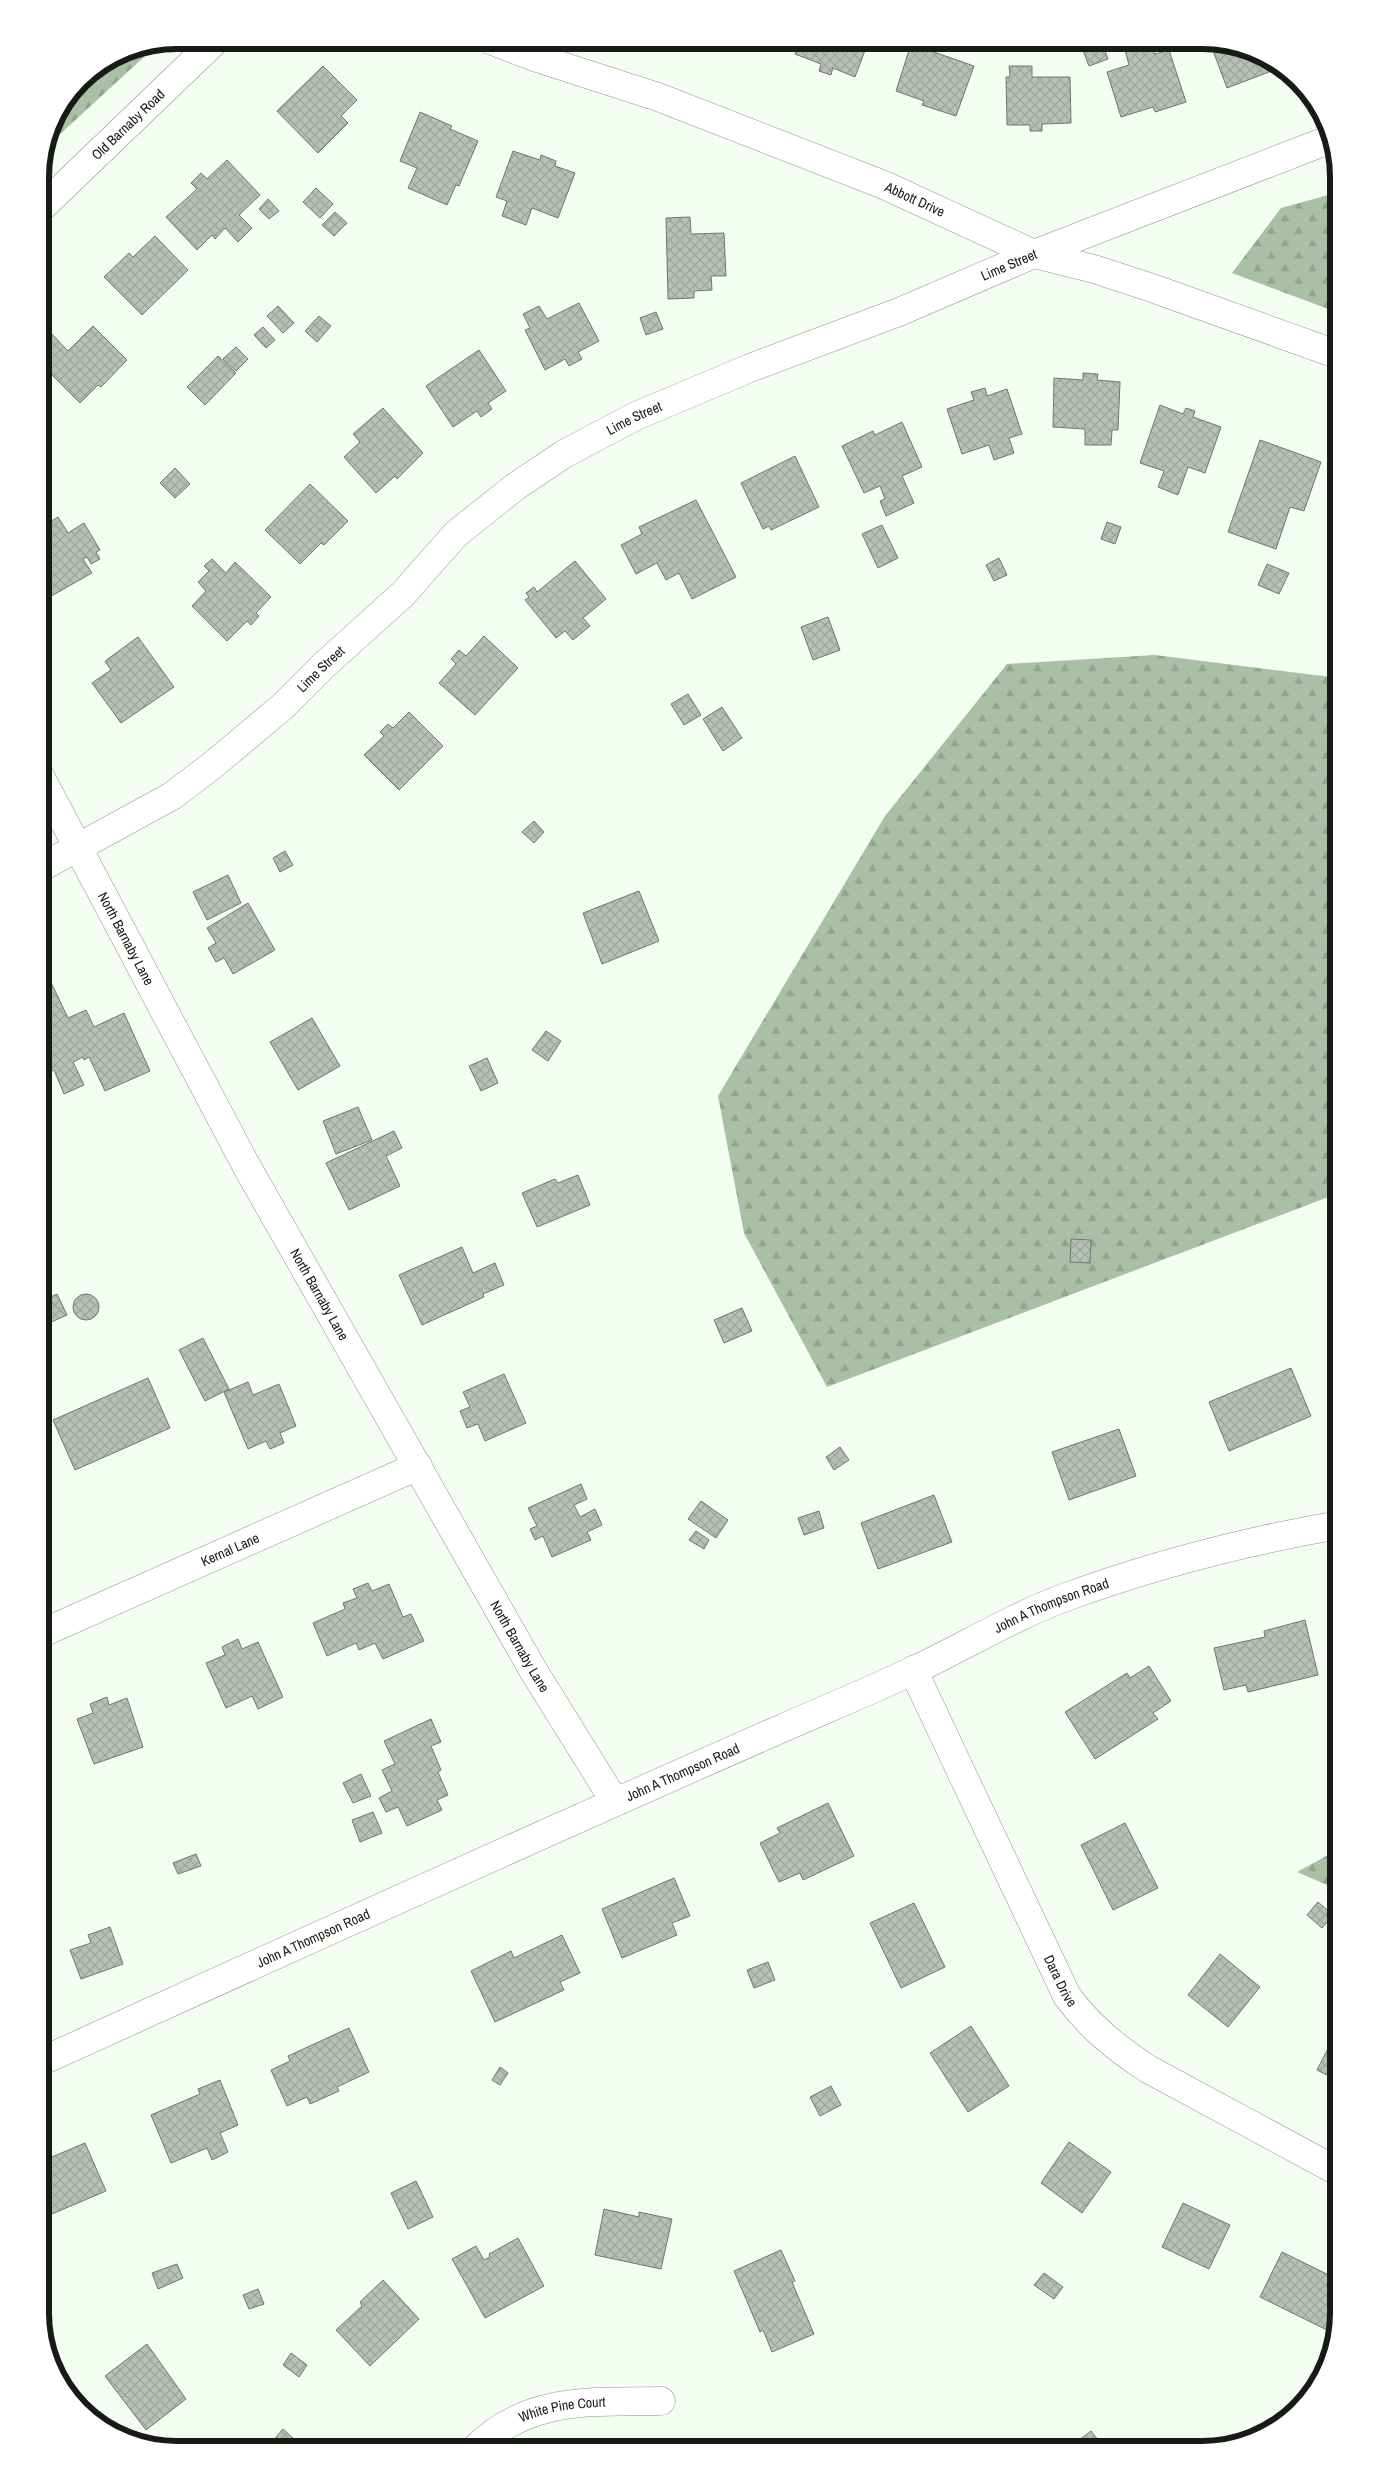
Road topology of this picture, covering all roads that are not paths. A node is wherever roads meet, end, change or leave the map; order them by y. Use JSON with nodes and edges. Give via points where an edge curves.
{"nodes":[{"id":1,"x":207,"y":49,"type":"edge"},
{"id":2,"x":513,"y":49,"type":"edge"},
{"id":3,"x":1325,"y":141,"type":"edge"},
{"id":4,"x":49,"y":200,"type":"edge"},
{"id":5,"x":1034,"y":254,"type":"junction"},
{"id":6,"x":1330,"y":352,"type":"edge"},
{"id":7,"x":49,"y":794,"type":"edge"},
{"id":8,"x":76,"y":846,"type":"junction"},
{"id":9,"x":49,"y":862,"type":"edge"},
{"id":10,"x":418,"y":1466,"type":"junction"},
{"id":11,"x":1330,"y":1527,"type":"edge"},
{"id":12,"x":49,"y":1630,"type":"edge"},
{"id":13,"x":914,"y":1670,"type":"junction"},
{"id":14,"x":615,"y":1802,"type":"junction"},
{"id":15,"x":49,"y":2058,"type":"edge"},
{"id":16,"x":1330,"y":2167,"type":"edge"},
{"id":17,"x":661,"y":2401,"type":"dead end"},
{"id":18,"x":483,"y":2441,"type":"edge"}],
"edges":[{"from":1,"to":4,"type":"street","name":"Old Barnaby Road"},
{"from":2,"to":5,"type":"street","name":"Abbott Drive","via":[[658,98],[884,185]]},
{"from":3,"to":5,"type":"street","name":"Lime Street"},
{"from":5,"to":6,"type":"street","name":"Abbott Drive","via":[[1144,285]]},
{"from":5,"to":8,"type":"street","name":"Lime Street","via":[[899,312],[750,368],[636,416],[564,454],[515,487],[456,534],[403,594],[282,708],[214,764],[172,796]]},
{"from":7,"to":8,"type":"street","name":"North Barnaby Lane"},
{"from":8,"to":9,"type":"street","name":"Lime Street"},
{"from":8,"to":10,"type":"street","name":"North Barnaby Lane","via":[[247,1166]]},
{"from":10,"to":12,"type":"street","name":"Kernal Lane"},
{"from":10,"to":14,"type":"street","name":"North Barnaby Lane","via":[[533,1670]]},
{"from":11,"to":13,"type":"street","name":"John A Thompson Road","via":[[1209,1552],[1072,1595],[1002,1625]]},
{"from":13,"to":14,"type":"street","name":"John A Thompson Road"},
{"from":13,"to":16,"type":"street","name":"Dara Drive","via":[[1067,1996],[1085,2020],[1121,2052],[1148,2069]]},
{"from":14,"to":15,"type":"street","name":"John A Thompson Road"},
{"from":17,"to":18,"type":"street","name":"White Pine Court","via":[[570,2403],[542,2409],[516,2420]]}]}
